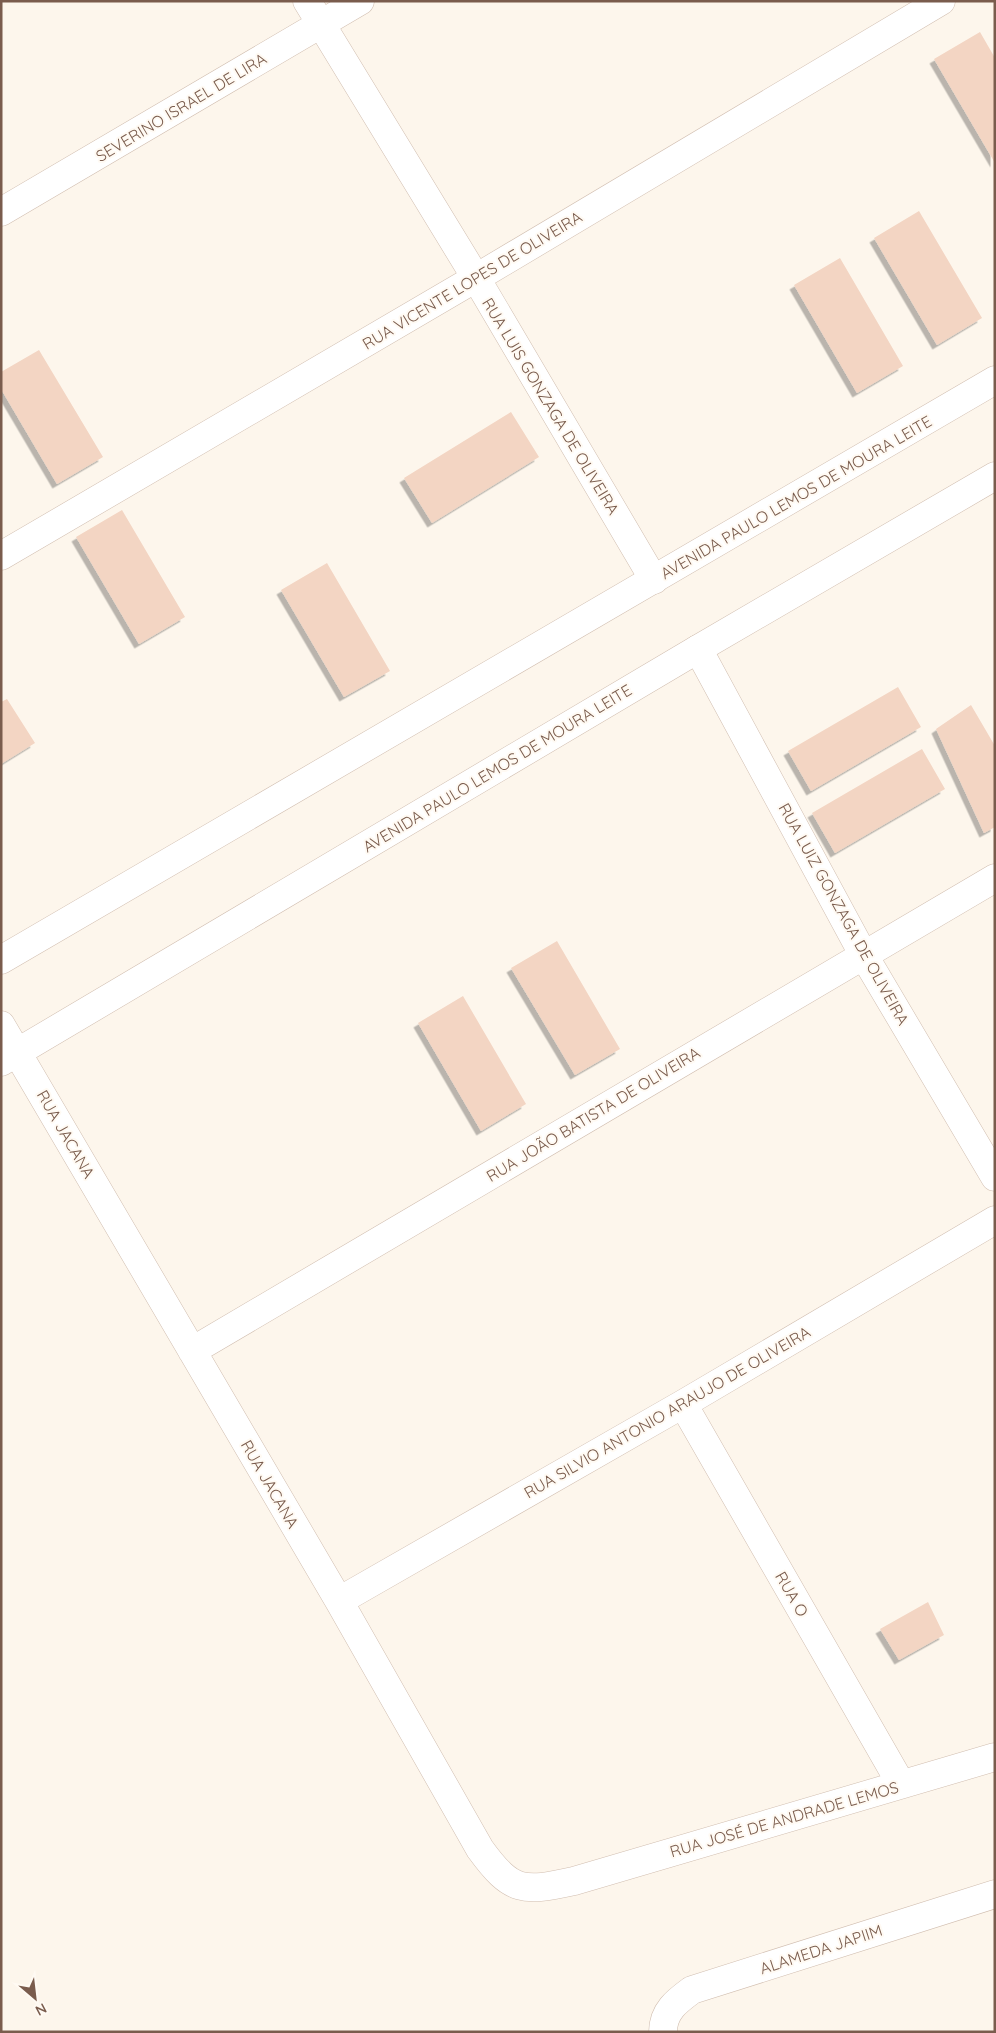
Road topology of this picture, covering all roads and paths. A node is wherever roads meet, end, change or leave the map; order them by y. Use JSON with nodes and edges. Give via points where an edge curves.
{"nodes":[{"id":1,"x":360,"y":1,"type":"edge"},
{"id":2,"x":941,"y":1,"type":"edge"},
{"id":3,"x":314,"y":13,"type":"edge"},
{"id":4,"x":1,"y":212,"type":"edge"},
{"id":5,"x":476,"y":278,"type":"junction"},
{"id":6,"x":995,"y":380,"type":"edge"},
{"id":7,"x":995,"y":476,"type":"edge"},
{"id":8,"x":1,"y":556,"type":"edge"},
{"id":9,"x":654,"y":580,"type":"junction"},
{"id":10,"x":698,"y":649,"type":"junction"},
{"id":11,"x":995,"y":878,"type":"edge"},
{"id":12,"x":863,"y":954,"type":"junction"},
{"id":13,"x":1,"y":960,"type":"edge"},
{"id":14,"x":1,"y":1025,"type":"edge"},
{"id":15,"x":10,"y":1057,"type":"edge"},
{"id":16,"x":995,"y":1177,"type":"edge"},
{"id":17,"x":995,"y":1220,"type":"edge"},
{"id":18,"x":192,"y":1351,"type":"junction"},
{"id":19,"x":682,"y":1404,"type":"junction"},
{"id":20,"x":339,"y":1601,"type":"junction"},
{"id":21,"x":995,"y":1757,"type":"edge"},
{"id":22,"x":901,"y":1784,"type":"junction"},
{"id":23,"x":574,"y":1881,"type":"joint"},
{"id":24,"x":995,"y":1894,"type":"edge"},
{"id":25,"x":663,"y":2029,"type":"edge"}],
"edges":[{"from":1,"to":3,"type":"street","name":"SEVERINO ISRAEL DE LIRA"},
{"from":2,"to":5,"type":"street","name":"RUA VICENTE LOPES DE OLIVEIRA"},
{"from":3,"to":4,"type":"street","name":"SEVERINO ISRAEL DE LIRA"},
{"from":3,"to":5,"type":"street","name":"RUA LUIS GONZAGA DE OLIVEIRA"},
{"from":5,"to":8,"type":"street","name":"RUA VICENTE LOPES DE OLIVEIRA"},
{"from":5,"to":9,"type":"street","name":"RUA LUIS GONZAGA DE OLIVEIRA"},
{"from":6,"to":9,"type":"street","name":"AVENIDA PAULO LEMOS DE MOURA LEITE"},
{"from":7,"to":10,"type":"street","name":"AVENIDA PAULO LEMOS DE MOURA LEITE"},
{"from":9,"to":13,"type":"street","name":"AVENIDA PAULO LEMOS DE MOURA LEITE"},
{"from":10,"to":12,"type":"street","name":"RUA LUIZ GONZAGA DE OLIVEIRA"},
{"from":10,"to":15,"type":"street","name":"AVENIDA PAULO LEMOS DE MOURA LEITE"},
{"from":11,"to":12,"type":"street","name":"RUA JOÃO BATISTA DE OLIVEIRA"},
{"from":12,"to":16,"type":"street","name":"RUA LUIZ GONZAGA DE OLIVEIRA"},
{"from":12,"to":18,"type":"street","name":"RUA JOÃO BATISTA DE OLIVEIRA"},
{"from":14,"to":15,"type":"street","name":"RUA JACANA"},
{"from":15,"to":18,"type":"street","name":"RUA JACANA"},
{"from":17,"to":19,"type":"street","name":"RUA SILVIO ANTONIO ARAUJO DE OLIVEIRA"},
{"from":18,"to":20,"type":"street","name":"RUA JACANA"},
{"from":19,"to":20,"type":"street","name":"RUA SILVIO ANTONIO ARAUJO DE OLIVEIRA"},
{"from":19,"to":22,"type":"street","name":"RUA O"},
{"from":20,"to":23,"type":"street","name":"RUA JACANA","via":[[480,1849],[494,1868],[520,1886],[538,1888]]},
{"from":21,"to":22,"type":"street","name":"RUA JOSÉ DE ANDRADE LEMOS"},
{"from":22,"to":23,"type":"street","name":"RUA JOSÉ DE ANDRADE LEMOS"},
{"from":24,"to":25,"type":"street","name":"ALAMEDA JAPIIM","via":[[692,1990],[671,2006]]}]}
